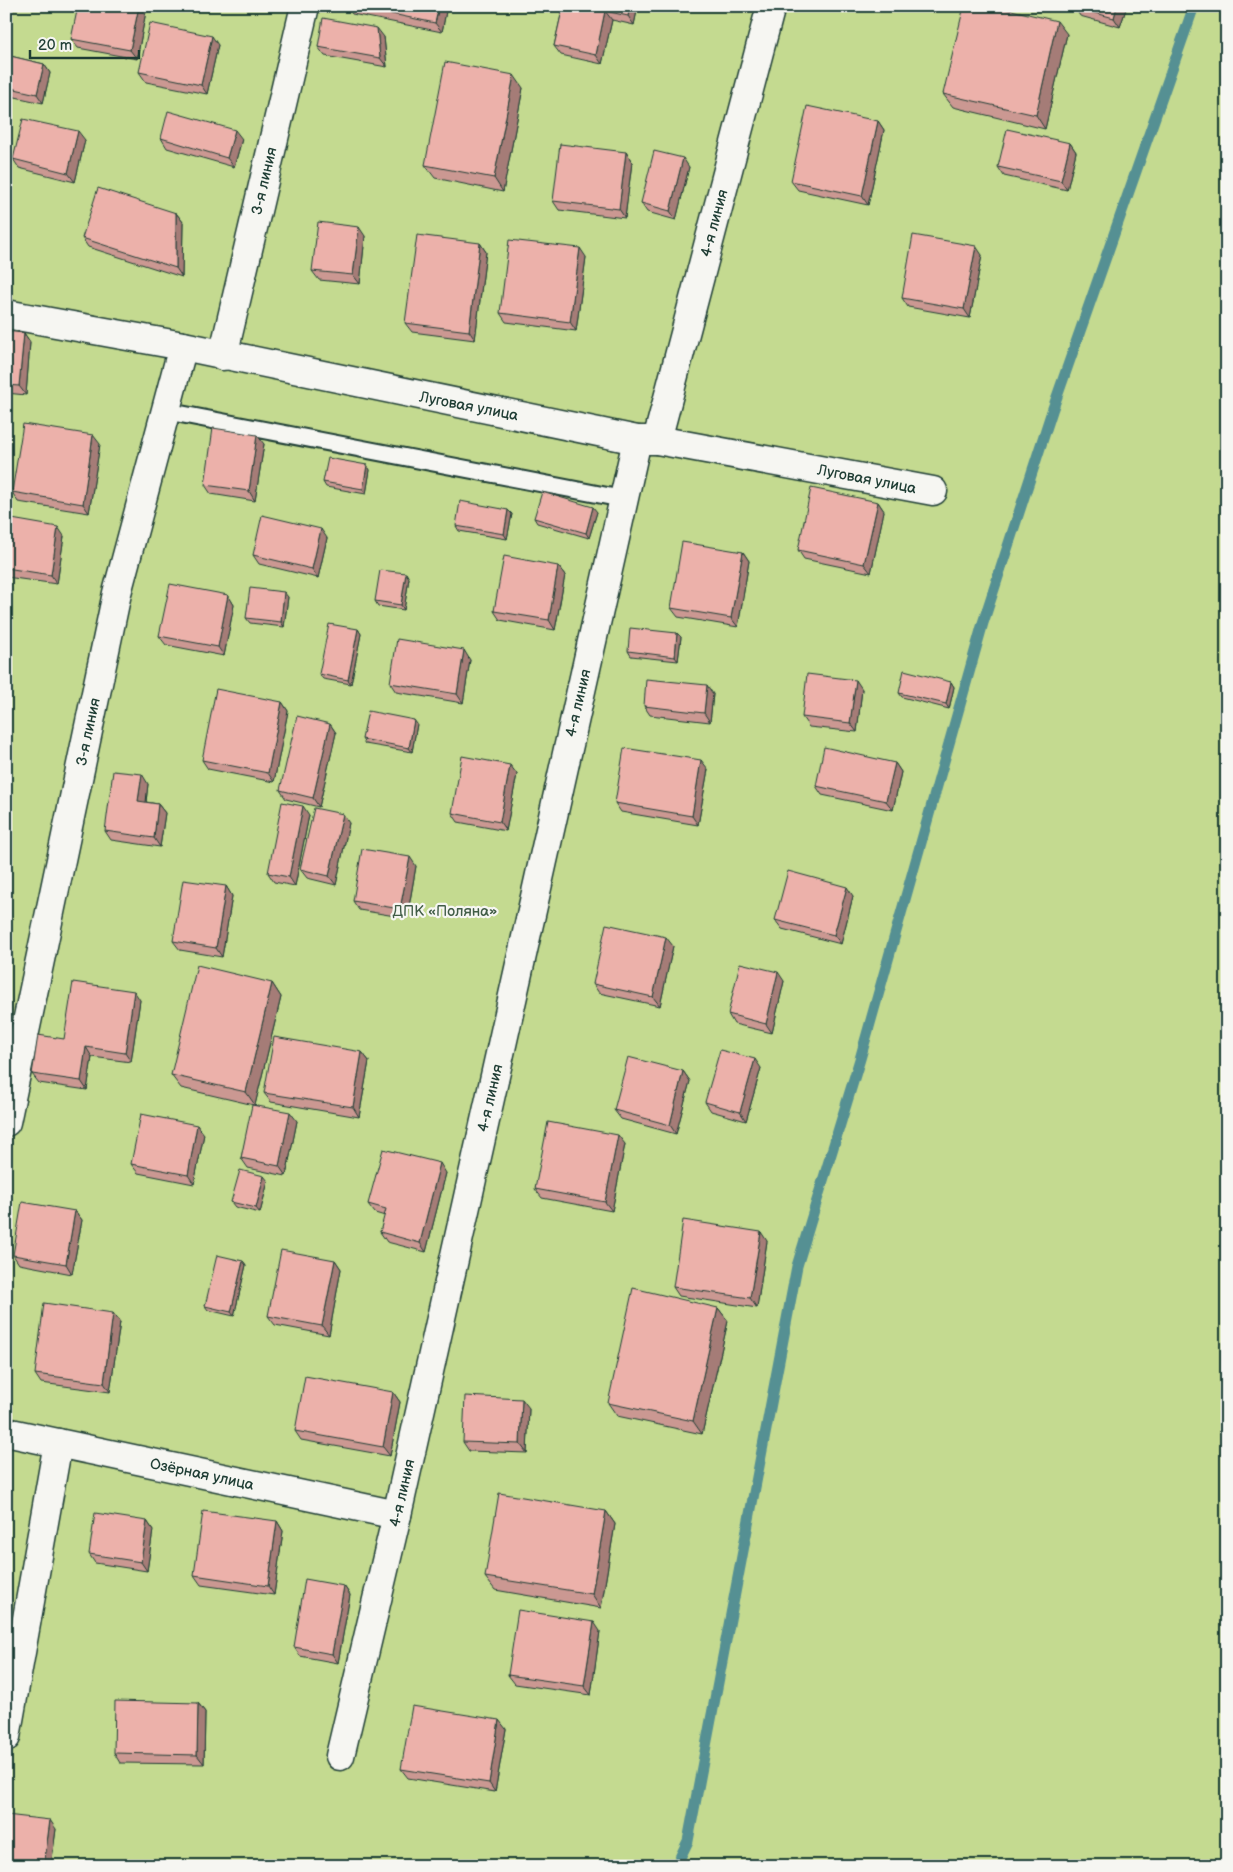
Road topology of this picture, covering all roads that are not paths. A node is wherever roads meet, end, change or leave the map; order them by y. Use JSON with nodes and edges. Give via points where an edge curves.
{"nodes":[{"id":1,"x":305,"y":6,"type":"edge"},
{"id":2,"x":771,"y":6,"type":"edge"},
{"id":3,"x":6,"y":314,"type":"edge"},
{"id":4,"x":183,"y":346,"type":"junction"},
{"id":5,"x":223,"y":356,"type":"junction"},
{"id":6,"x":165,"y":411,"type":"junction"},
{"id":7,"x":647,"y":440,"type":"junction"},
{"id":8,"x":934,"y":492,"type":"dead end"},
{"id":9,"x":623,"y":499,"type":"junction"},
{"id":10,"x":6,"y":1122,"type":"edge"},
{"id":11,"x":6,"y":1432,"type":"edge"},
{"id":12,"x":58,"y":1443,"type":"junction"},
{"id":13,"x":397,"y":1515,"type":"junction"},
{"id":14,"x":6,"y":1737,"type":"edge"},
{"id":15,"x":340,"y":1756,"type":"dead end"}],
"edges":[{"from":1,"to":5,"type":"street","name":"3-я линия"},
{"from":2,"to":7,"type":"street","name":"4-я линия"},
{"from":3,"to":4,"type":"street","name":"Луговая улица"},
{"from":4,"to":5,"type":"street","name":"Луговая улица"},
{"from":4,"to":6,"type":"street","name":"3-я линия"},
{"from":5,"to":7,"type":"street","name":"Луговая улица"},
{"from":6,"to":9,"type":"lane"},
{"from":6,"to":10,"type":"street","name":"3-я линия","via":[[117,593]]},
{"from":7,"to":8,"type":"street","name":"Луговая улица"},
{"from":7,"to":9,"type":"street","name":"4-я линия"},
{"from":9,"to":13,"type":"street","name":"4-я линия"},
{"from":11,"to":12,"type":"street","name":"Озёрная улица"},
{"from":12,"to":13,"type":"street","name":"Озёрная улица"},
{"from":12,"to":14,"type":"street"},
{"from":13,"to":15,"type":"street","name":"4-я линия"}]}
